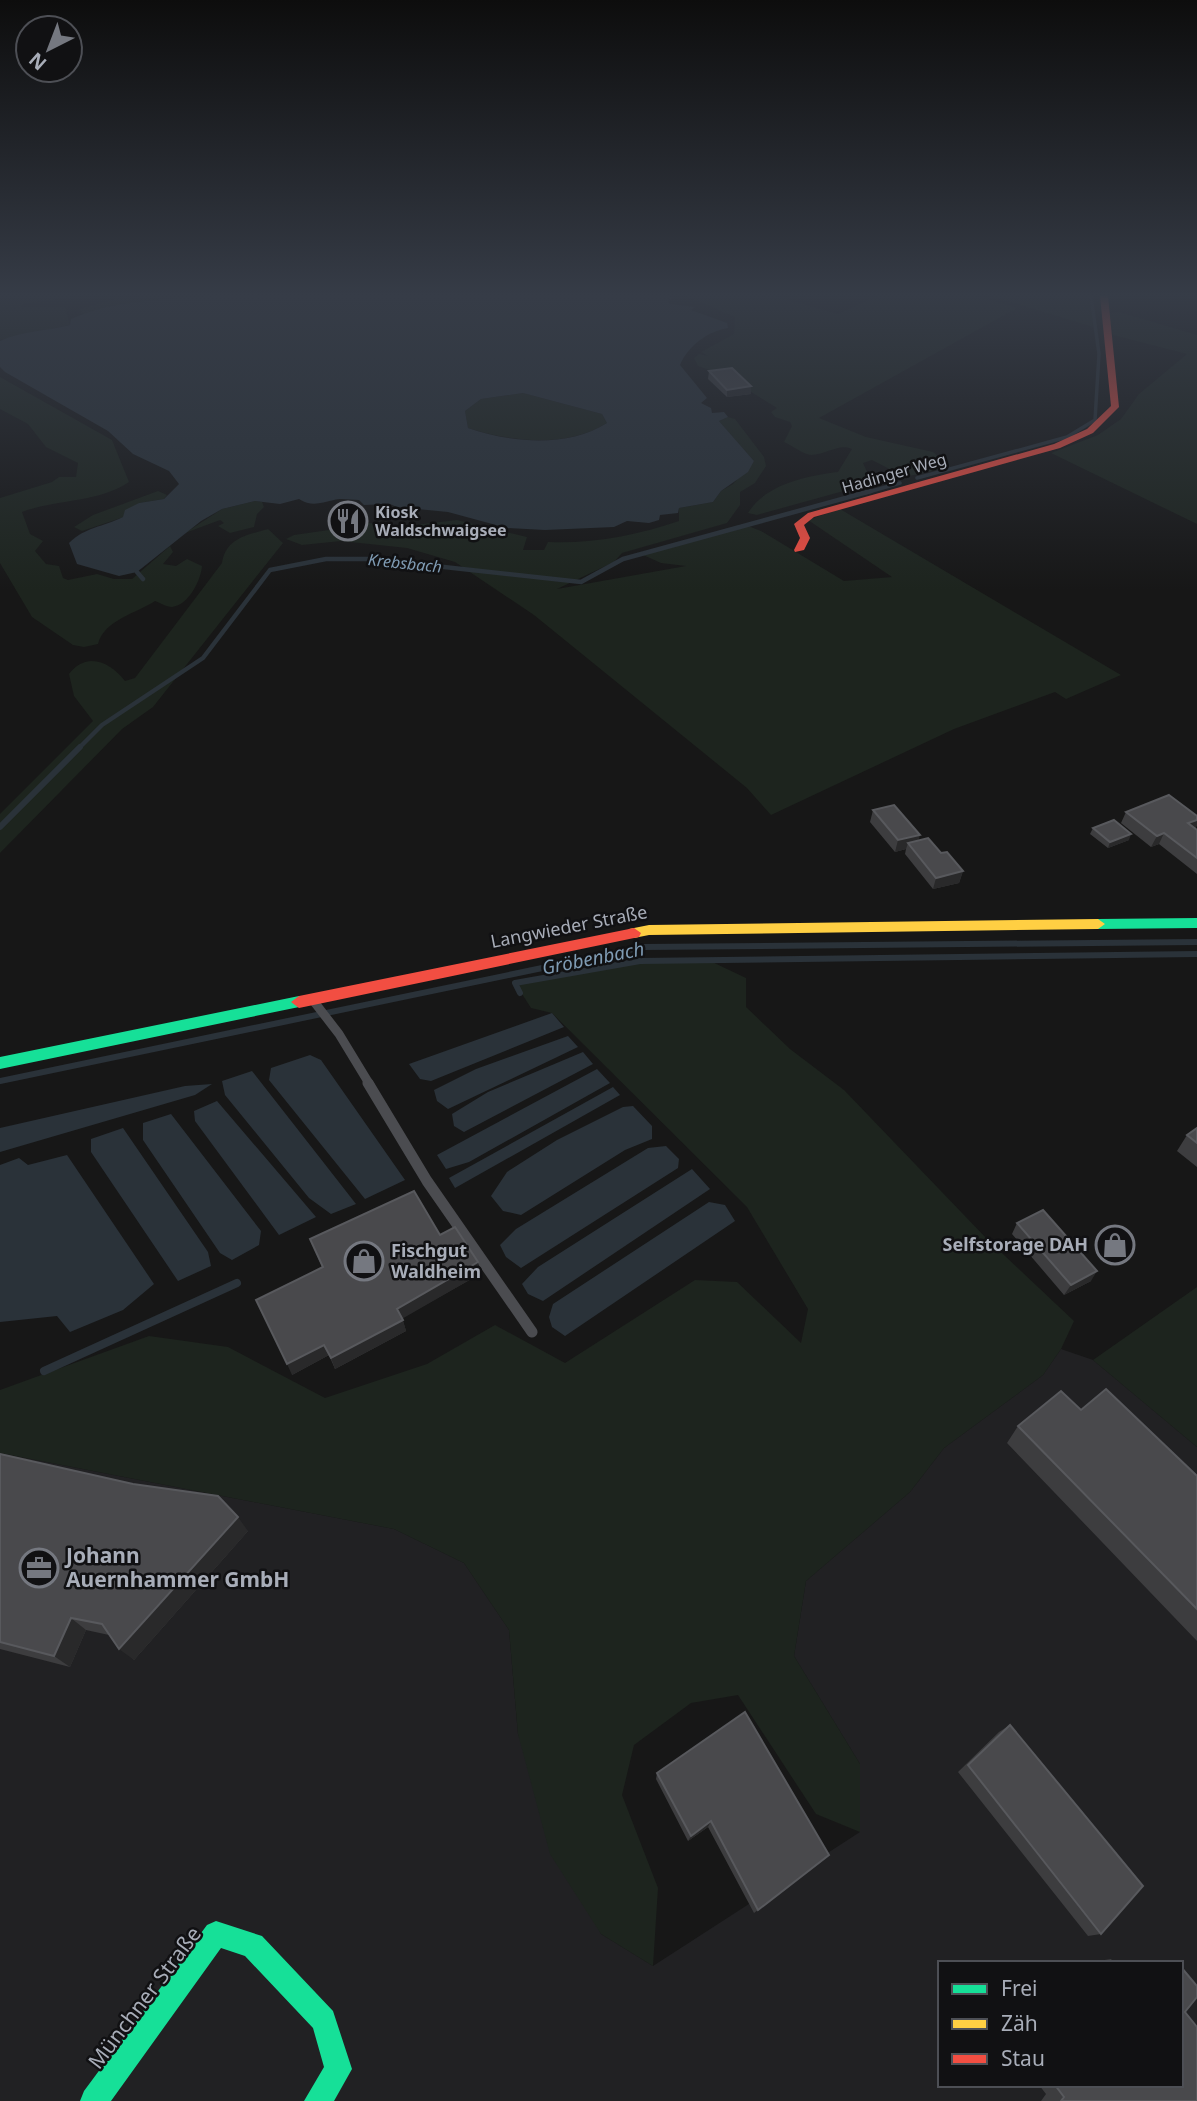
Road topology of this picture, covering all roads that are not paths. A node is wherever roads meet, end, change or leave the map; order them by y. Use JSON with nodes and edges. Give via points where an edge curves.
{"nodes":[{"id":1,"x":1114,"y":394,"type":"edge"},
{"id":2,"x":799,"y":550,"type":"dead end"},
{"id":3,"x":1197,"y":923,"type":"edge"},
{"id":4,"x":316,"y":1003,"type":"junction"},
{"id":5,"x":0,"y":1063,"type":"edge"},
{"id":6,"x":532,"y":1332,"type":"dead end"},
{"id":7,"x":94,"y":2101,"type":"edge"},
{"id":8,"x":318,"y":2101,"type":"edge"}],
"edges":[{"from":1,"to":2,"type":"street","name":"Hadinger Weg","via":[[1115,407],[1101,425],[1081,438],[800,520],[805,538]]},
{"from":3,"to":4,"type":"street","name":"Langwieder Straße","via":[[649,930]]},
{"from":4,"to":5,"type":"street","name":"Langwieder Straße"},
{"from":4,"to":6,"type":"lane","via":[[427,1181]]},
{"from":7,"to":8,"type":"street","name":"Münchner Straße","via":[[216,1934],[253,1945],[324,2020],[338,2069]]}]}
